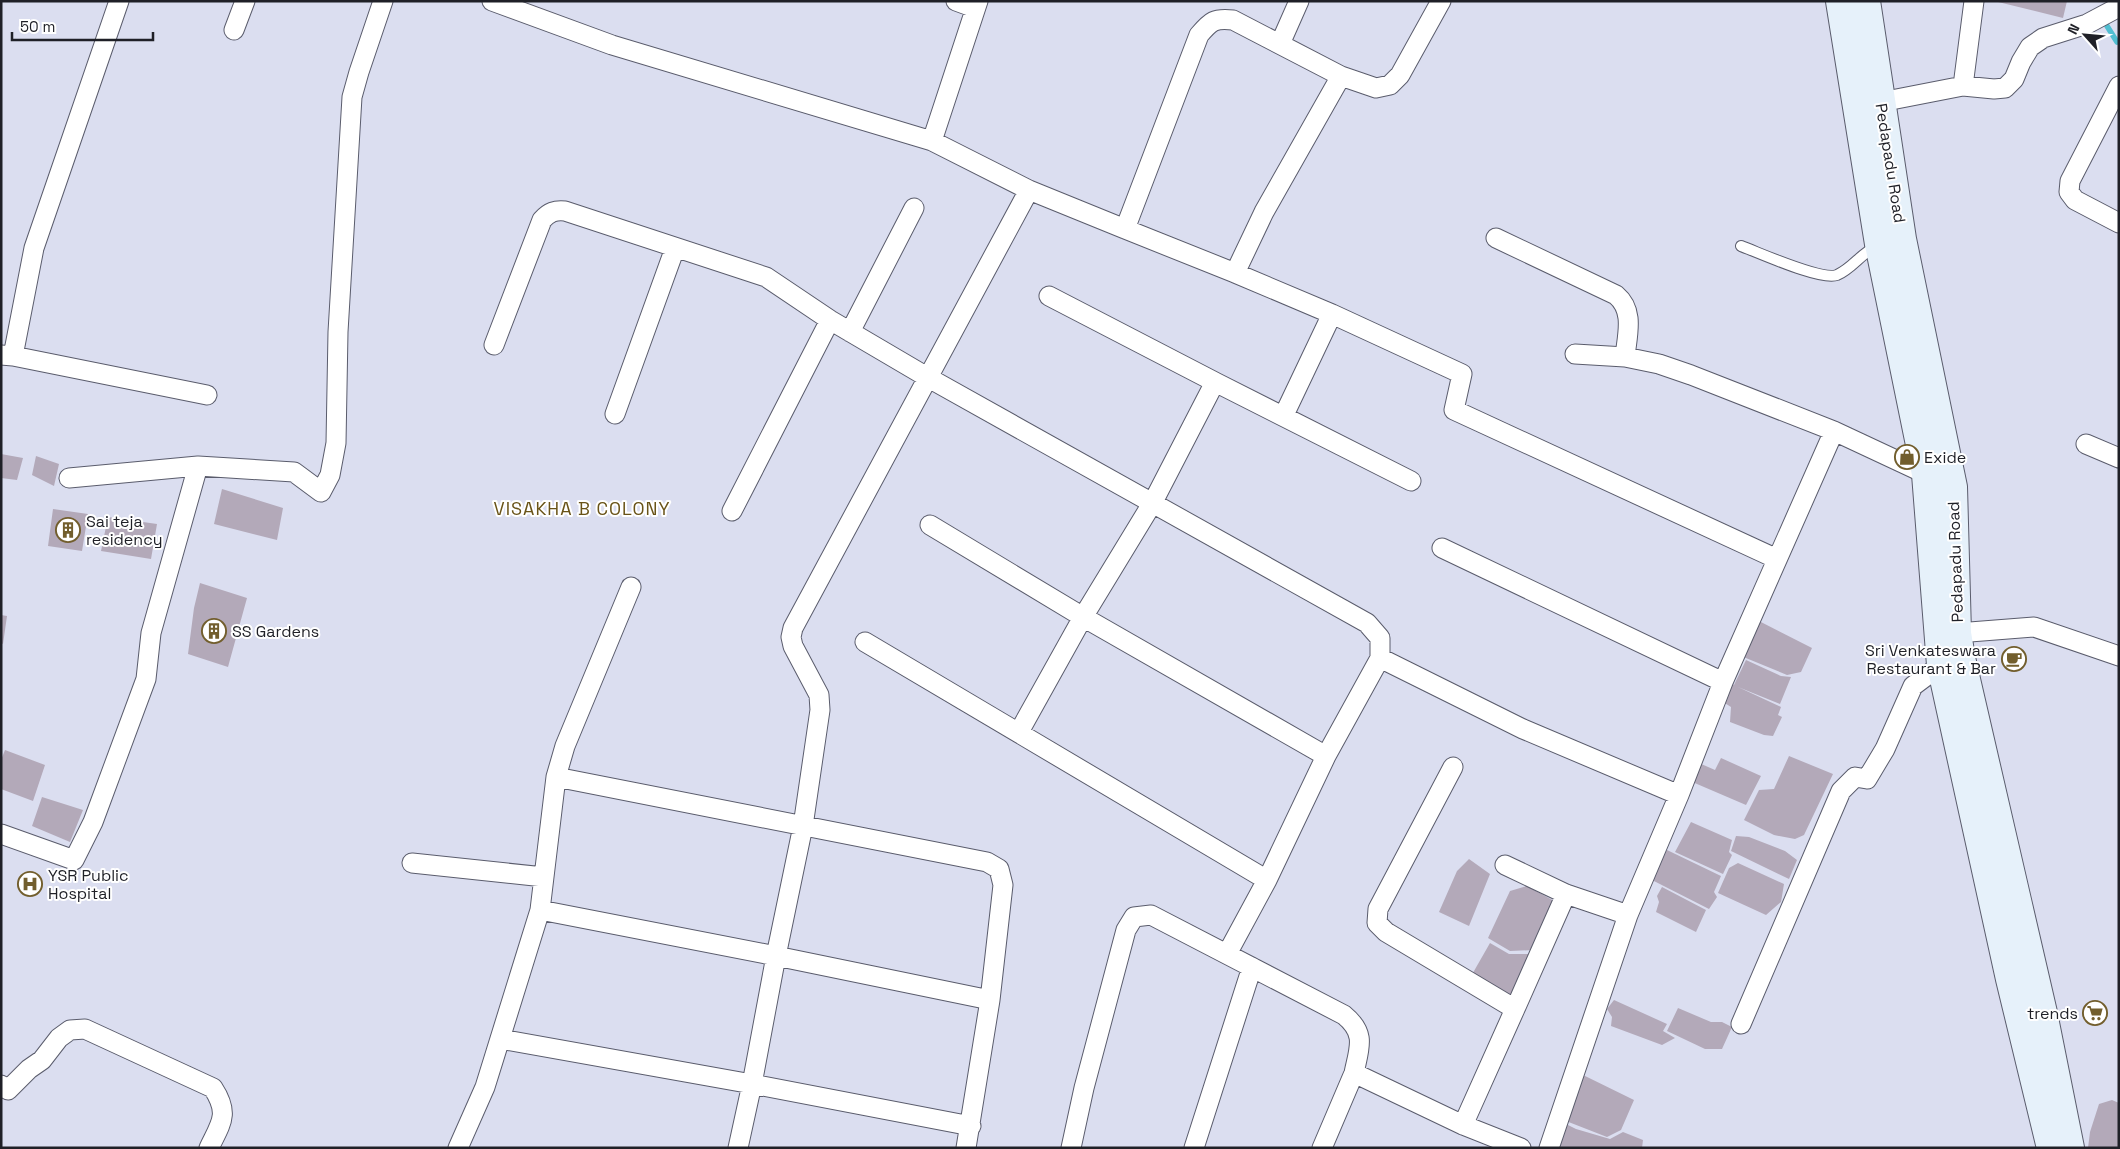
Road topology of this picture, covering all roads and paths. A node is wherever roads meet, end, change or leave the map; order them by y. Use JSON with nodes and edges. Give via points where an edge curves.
{"nodes":[{"id":1,"x":119,"y":1,"type":"edge"},
{"id":2,"x":245,"y":1,"type":"edge"},
{"id":3,"x":383,"y":1,"type":"edge"},
{"id":4,"x":492,"y":1,"type":"edge"},
{"id":5,"x":956,"y":1,"type":"edge"},
{"id":6,"x":1299,"y":1,"type":"edge"},
{"id":7,"x":1441,"y":1,"type":"edge"},
{"id":8,"x":1840,"y":1,"type":"edge"},
{"id":9,"x":1866,"y":1,"type":"edge"},
{"id":10,"x":1974,"y":1,"type":"edge"},
{"id":11,"x":976,"y":4,"type":"edge"},
{"id":12,"x":2119,"y":7,"type":"edge"},
{"id":13,"x":234,"y":30,"type":"dead end"},
{"id":14,"x":1280,"y":44,"type":"junction"},
{"id":15,"x":1341,"y":76,"type":"junction"},
{"id":16,"x":1963,"y":86,"type":"junction"},
{"id":17,"x":2119,"y":86,"type":"edge"},
{"id":18,"x":1881,"y":102,"type":"junction"},
{"id":19,"x":932,"y":141,"type":"junction"},
{"id":20,"x":1029,"y":190,"type":"junction"},
{"id":21,"x":914,"y":208,"type":"dead end"},
{"id":22,"x":2119,"y":223,"type":"edge"},
{"id":23,"x":1125,"y":229,"type":"junction"},
{"id":24,"x":1496,"y":238,"type":"dead end"},
{"id":25,"x":1879,"y":244,"type":"junction"},
{"id":26,"x":1741,"y":246,"type":"dead end"},
{"id":27,"x":676,"y":248,"type":"junction"},
{"id":28,"x":1235,"y":273,"type":"junction"},
{"id":29,"x":1049,"y":296,"type":"dead end"},
{"id":30,"x":1332,"y":314,"type":"junction"},
{"id":31,"x":830,"y":320,"type":"junction"},
{"id":32,"x":850,"y":332,"type":"junction"},
{"id":33,"x":494,"y":345,"type":"dead end"},
{"id":34,"x":1575,"y":354,"type":"dead end"},
{"id":35,"x":7,"y":355,"type":"edge"},
{"id":36,"x":1625,"y":357,"type":"junction"},
{"id":37,"x":927,"y":377,"type":"junction"},
{"id":38,"x":1215,"y":382,"type":"junction"},
{"id":39,"x":207,"y":396,"type":"dead end"},
{"id":40,"x":615,"y":414,"type":"dead end"},
{"id":41,"x":1284,"y":415,"type":"junction"},
{"id":42,"x":1834,"y":432,"type":"junction"},
{"id":43,"x":2086,"y":444,"type":"dead end"},
{"id":44,"x":2119,"y":458,"type":"edge"},
{"id":45,"x":198,"y":466,"type":"junction"},
{"id":46,"x":1926,"y":474,"type":"junction"},
{"id":47,"x":69,"y":478,"type":"dead end"},
{"id":48,"x":1411,"y":481,"type":"dead end"},
{"id":49,"x":1153,"y":502,"type":"junction"},
{"id":50,"x":732,"y":511,"type":"dead end"},
{"id":51,"x":930,"y":525,"type":"dead end"},
{"id":52,"x":1442,"y":548,"type":"dead end"},
{"id":53,"x":1777,"y":559,"type":"junction"},
{"id":54,"x":631,"y":587,"type":"dead end"},
{"id":55,"x":1084,"y":618,"type":"junction"},
{"id":56,"x":1957,"y":633,"type":"junction"},
{"id":57,"x":865,"y":642,"type":"dead end"},
{"id":58,"x":2119,"y":656,"type":"edge"},
{"id":59,"x":1380,"y":658,"type":"junction"},
{"id":60,"x":1941,"y":665,"type":"junction"},
{"id":61,"x":1723,"y":682,"type":"junction"},
{"id":62,"x":1019,"y":732,"type":"junction"},
{"id":63,"x":1326,"y":756,"type":"junction"},
{"id":64,"x":1452,"y":767,"type":"dead end"},
{"id":65,"x":556,"y":777,"type":"junction"},
{"id":66,"x":1679,"y":795,"type":"junction"},
{"id":67,"x":803,"y":826,"type":"junction"},
{"id":68,"x":1,"y":834,"type":"edge"},
{"id":69,"x":412,"y":863,"type":"dead end"},
{"id":70,"x":1505,"y":865,"type":"dead end"},
{"id":71,"x":544,"y":877,"type":"junction"},
{"id":72,"x":1267,"y":880,"type":"junction"},
{"id":73,"x":1566,"y":894,"type":"junction"},
{"id":74,"x":540,"y":910,"type":"junction"},
{"id":75,"x":1628,"y":916,"type":"junction"},
{"id":76,"x":1227,"y":954,"type":"junction"},
{"id":77,"x":776,"y":956,"type":"junction"},
{"id":78,"x":1252,"y":967,"type":"junction"},
{"id":79,"x":990,"y":1000,"type":"junction"},
{"id":80,"x":1515,"y":1009,"type":"junction"},
{"id":81,"x":1741,"y":1024,"type":"dead end"},
{"id":82,"x":500,"y":1039,"type":"junction"},
{"id":83,"x":1354,"y":1073,"type":"junction"},
{"id":84,"x":752,"y":1084,"type":"junction"},
{"id":85,"x":1,"y":1085,"type":"edge"},
{"id":86,"x":1463,"y":1125,"type":"junction"},
{"id":87,"x":971,"y":1126,"type":"junction"},
{"id":88,"x":209,"y":1148,"type":"edge"},
{"id":89,"x":458,"y":1148,"type":"edge"},
{"id":90,"x":738,"y":1148,"type":"edge"},
{"id":91,"x":966,"y":1148,"type":"edge"},
{"id":92,"x":1071,"y":1148,"type":"edge"},
{"id":93,"x":1194,"y":1148,"type":"edge"},
{"id":94,"x":1322,"y":1148,"type":"edge"},
{"id":95,"x":1521,"y":1148,"type":"edge"},
{"id":96,"x":1550,"y":1148,"type":"edge"},
{"id":97,"x":2051,"y":1148,"type":"edge"},
{"id":98,"x":2070,"y":1148,"type":"edge"}],
"edges":[{"from":1,"to":35,"type":"street","via":[[34,248]]},
{"from":2,"to":13,"type":"street"},
{"from":3,"to":45,"type":"street","via":[[352,97],[338,332],[336,443],[330,474],[321,492],[294,472]]},
{"from":4,"to":19,"type":"street","via":[[612,45]]},
{"from":5,"to":11,"type":"street"},
{"from":6,"to":14,"type":"street"},
{"from":7,"to":15,"type":"street","via":[[1400,75],[1390,85],[1376,88]]},
{"from":8,"to":25,"type":"main road","name":"Pedapadu Road"},
{"from":9,"to":18,"type":"main road","name":"Pedapadu Road"},
{"from":10,"to":16,"type":"street"},
{"from":11,"to":19,"type":"street"},
{"from":12,"to":16,"type":"street","via":[[2087,24],[2036,42],[2005,88]]},
{"from":14,"to":15,"type":"street"},
{"from":14,"to":23,"type":"street","via":[[1233,20],[1220,18],[1209,22],[1199,35]]},
{"from":15,"to":28,"type":"street","via":[[1264,212]]},
{"from":16,"to":18,"type":"street"},
{"from":17,"to":22,"type":"street","via":[[2070,181],[2069,192],[2075,200]]},
{"from":18,"to":56,"type":"main road","name":"Pedapadu Road","via":[[1902,239],[1953,486]]},
{"from":19,"to":20,"type":"street"},
{"from":20,"to":23,"type":"street"},
{"from":20,"to":37,"type":"street"},
{"from":21,"to":32,"type":"street"},
{"from":23,"to":28,"type":"street"},
{"from":24,"to":36,"type":"street","via":[[1616,295],[1624,302],[1629,318]]},
{"from":25,"to":26,"type":"lane","via":[[1865,252],[1850,268],[1834,276],[1818,275]]},
{"from":25,"to":46,"type":"main road","name":"Pedapadu Road"},
{"from":27,"to":31,"type":"street","via":[[766,278]]},
{"from":27,"to":33,"type":"street","via":[[565,211],[548,213],[542,220]]},
{"from":27,"to":40,"type":"street"},
{"from":28,"to":30,"type":"street"},
{"from":29,"to":38,"type":"street"},
{"from":30,"to":41,"type":"street"},
{"from":30,"to":53,"type":"street","via":[[1462,374],[1454,410]]},
{"from":31,"to":32,"type":"street"},
{"from":31,"to":50,"type":"street"},
{"from":32,"to":37,"type":"street"},
{"from":34,"to":36,"type":"street"},
{"from":35,"to":39,"type":"street"},
{"from":36,"to":42,"type":"street","via":[[1691,375]]},
{"from":37,"to":49,"type":"street"},
{"from":37,"to":67,"type":"street","via":[[793,628],[793,646],[819,695],[820,710]]},
{"from":38,"to":41,"type":"street"},
{"from":38,"to":49,"type":"street"},
{"from":41,"to":48,"type":"street"},
{"from":42,"to":46,"type":"street"},
{"from":42,"to":53,"type":"street"},
{"from":43,"to":44,"type":"street"},
{"from":45,"to":47,"type":"street"},
{"from":45,"to":68,"type":"street","via":[[151,633],[146,679],[93,822],[74,860]]},
{"from":46,"to":60,"type":"main road","name":"Pedapadu Road"},
{"from":49,"to":55,"type":"street"},
{"from":49,"to":59,"type":"street","via":[[1368,623],[1380,638]]},
{"from":51,"to":55,"type":"street"},
{"from":52,"to":61,"type":"street"},
{"from":53,"to":61,"type":"street"},
{"from":54,"to":65,"type":"street","via":[[565,746]]},
{"from":55,"to":62,"type":"street"},
{"from":55,"to":63,"type":"street"},
{"from":56,"to":58,"type":"street","via":[[2034,627]]},
{"from":56,"to":98,"type":"main road","name":"Pedapadu Road","via":[[2043,1013]]},
{"from":57,"to":62,"type":"street"},
{"from":59,"to":63,"type":"street"},
{"from":59,"to":66,"type":"street","via":[[1523,729]]},
{"from":60,"to":81,"type":"street","via":[[1913,686],[1885,749],[1867,779],[1855,777],[1841,791]]},
{"from":60,"to":97,"type":"main road","name":"Pedapadu Road"},
{"from":61,"to":66,"type":"street"},
{"from":62,"to":72,"type":"street"},
{"from":63,"to":72,"type":"street"},
{"from":64,"to":80,"type":"street","via":[[1378,909],[1377,923],[1386,932]]},
{"from":65,"to":67,"type":"street"},
{"from":65,"to":71,"type":"street"},
{"from":66,"to":75,"type":"street"},
{"from":67,"to":77,"type":"street"},
{"from":67,"to":79,"type":"street","via":[[987,862],[999,869],[1003,885]]},
{"from":69,"to":71,"type":"street"},
{"from":70,"to":73,"type":"street"},
{"from":71,"to":74,"type":"street"},
{"from":72,"to":76,"type":"street"},
{"from":73,"to":75,"type":"street"},
{"from":73,"to":80,"type":"street"},
{"from":74,"to":77,"type":"street"},
{"from":74,"to":82,"type":"street"},
{"from":75,"to":96,"type":"street"},
{"from":76,"to":78,"type":"street"},
{"from":76,"to":92,"type":"street","via":[[1151,915],[1134,917],[1126,930]]},
{"from":77,"to":79,"type":"street"},
{"from":77,"to":84,"type":"street"},
{"from":78,"to":83,"type":"street","via":[[1354,1024],[1360,1036]]},
{"from":78,"to":93,"type":"street"},
{"from":79,"to":87,"type":"street"},
{"from":80,"to":86,"type":"street"},
{"from":82,"to":84,"type":"street"},
{"from":82,"to":89,"type":"street","via":[[485,1087]]},
{"from":83,"to":86,"type":"street"},
{"from":83,"to":94,"type":"street"},
{"from":84,"to":87,"type":"street"},
{"from":84,"to":90,"type":"street"},
{"from":85,"to":88,"type":"street","via":[[8,1090],[42,1060],[59,1038],[70,1030],[85,1029],[213,1088],[222,1101],[223,1119]]},
{"from":86,"to":95,"type":"street"},
{"from":87,"to":91,"type":"street"}]}
